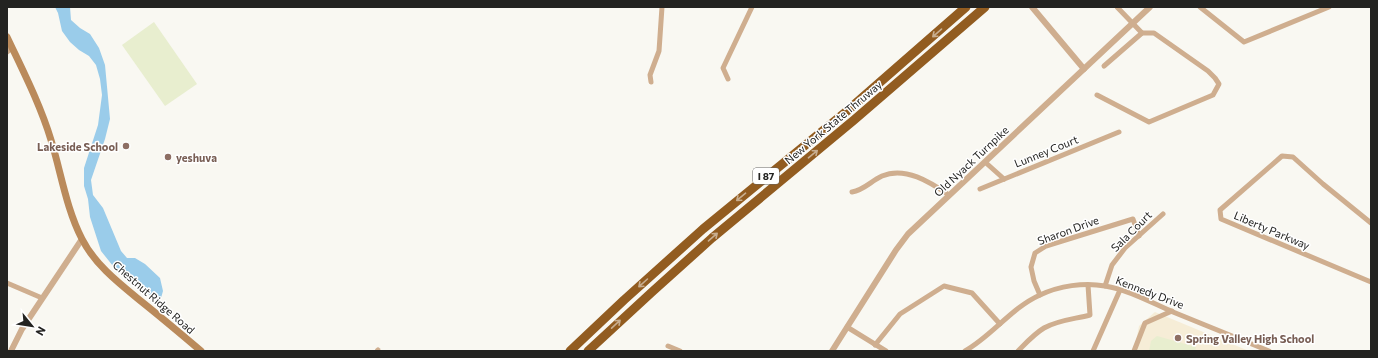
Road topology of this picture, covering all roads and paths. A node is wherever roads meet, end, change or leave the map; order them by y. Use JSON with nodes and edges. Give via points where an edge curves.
{"nodes":[{"id":1,"x":662,"y":7,"type":"edge"},
{"id":2,"x":752,"y":7,"type":"edge"},
{"id":3,"x":966,"y":7,"type":"edge"},
{"id":4,"x":985,"y":7,"type":"edge"},
{"id":5,"x":1032,"y":7,"type":"edge"},
{"id":6,"x":1117,"y":7,"type":"edge"},
{"id":7,"x":1150,"y":7,"type":"edge"},
{"id":8,"x":1200,"y":7,"type":"edge"},
{"id":9,"x":1329,"y":7,"type":"edge"},
{"id":10,"x":1133,"y":22,"type":"junction"},
{"id":11,"x":1142,"y":33,"type":"junction"},
{"id":12,"x":7,"y":37,"type":"edge"},
{"id":13,"x":10,"y":50,"type":"edge"},
{"id":14,"x":1104,"y":66,"type":"dead end"},
{"id":15,"x":1084,"y":69,"type":"junction"},
{"id":16,"x":728,"y":79,"type":"dead end"},
{"id":17,"x":650,"y":82,"type":"dead end"},
{"id":18,"x":1097,"y":95,"type":"dead end"},
{"id":19,"x":1119,"y":132,"type":"dead end"},
{"id":20,"x":985,"y":162,"type":"junction"},
{"id":21,"x":1004,"y":179,"type":"junction"},
{"id":22,"x":980,"y":189,"type":"dead end"},
{"id":23,"x":852,"y":192,"type":"dead end"},
{"id":24,"x":949,"y":195,"type":"junction"},
{"id":25,"x":1163,"y":214,"type":"dead end"},
{"id":26,"x":1371,"y":223,"type":"edge"},
{"id":27,"x":1138,"y":236,"type":"junction"},
{"id":28,"x":82,"y":239,"type":"junction"},
{"id":29,"x":1371,"y":282,"type":"edge"},
{"id":30,"x":7,"y":283,"type":"edge"},
{"id":31,"x":1088,"y":285,"type":"junction"},
{"id":32,"x":1105,"y":286,"type":"junction"},
{"id":33,"x":1120,"y":290,"type":"junction"},
{"id":34,"x":1040,"y":295,"type":"junction"},
{"id":35,"x":42,"y":298,"type":"junction"},
{"id":36,"x":1172,"y":311,"type":"junction"},
{"id":37,"x":1000,"y":324,"type":"junction"},
{"id":38,"x":847,"y":327,"type":"junction"},
{"id":39,"x":875,"y":345,"type":"junction"},
{"id":40,"x":668,"y":346,"type":"dead end"},
{"id":41,"x":11,"y":351,"type":"edge"},
{"id":42,"x":201,"y":351,"type":"edge"},
{"id":43,"x":570,"y":351,"type":"edge"},
{"id":44,"x":588,"y":351,"type":"edge"},
{"id":45,"x":680,"y":351,"type":"edge"},
{"id":46,"x":832,"y":351,"type":"edge"},
{"id":47,"x":886,"y":351,"type":"edge"},
{"id":48,"x":965,"y":351,"type":"edge"},
{"id":49,"x":1018,"y":351,"type":"edge"},
{"id":50,"x":1093,"y":351,"type":"edge"},
{"id":51,"x":1134,"y":351,"type":"edge"},
{"id":52,"x":1269,"y":351,"type":"edge"}],
"edges":[{"from":1,"to":17,"type":"street","via":[[659,51]]},
{"from":2,"to":16,"type":"street","via":[[723,68]]},
{"from":3,"to":43,"type":"highway","name":"New York State Thruway","number":"I 87","one_way":true,"via":[[847,111],[703,229]]},
{"from":44,"to":4,"type":"highway","name":"New York State Thruway","number":"I 87","one_way":true,"via":[[712,238]]},
{"from":5,"to":15,"type":"street"},
{"from":6,"to":10,"type":"street"},
{"from":7,"to":10,"type":"street","name":"Old Nyack Turnpike"},
{"from":8,"to":9,"type":"street","via":[[1244,42]]},
{"from":10,"to":11,"type":"street"},
{"from":10,"to":15,"type":"street","name":"Old Nyack Turnpike"},
{"from":11,"to":14,"type":"street"},
{"from":11,"to":18,"type":"street","via":[[1154,33],[1208,71],[1219,84],[1213,96],[1149,122]]},
{"from":12,"to":13,"type":"main road","name":"Chestnut Ridge Road"},
{"from":13,"to":28,"type":"main road","name":"Chestnut Ridge Road","via":[[41,109],[72,214]]},
{"from":15,"to":20,"type":"street","name":"Old Nyack Turnpike"},
{"from":19,"to":21,"type":"street","name":"Lunney Court"},
{"from":20,"to":21,"type":"street"},
{"from":20,"to":24,"type":"street","name":"Old Nyack Turnpike"},
{"from":21,"to":22,"type":"street","name":"Lunney Court"},
{"from":23,"to":24,"type":"street","via":[[865,188],[882,176],[894,173],[922,179]]},
{"from":24,"to":38,"type":"street","name":"Old Nyack Turnpike","via":[[908,234]]},
{"from":25,"to":27,"type":"street","name":"Sala Court"},
{"from":26,"to":29,"type":"street","name":"Liberty Parkway","via":[[1289,156],[1282,156],[1220,210],[1222,219]]},
{"from":27,"to":32,"type":"street","name":"Sala Court","via":[[1112,265]]},
{"from":27,"to":34,"type":"street","name":"Sharon Drive","via":[[1133,219],[1046,246],[1035,253],[1031,267]]},
{"from":28,"to":35,"type":"street"},
{"from":28,"to":42,"type":"main road","name":"Chestnut Ridge Road","via":[[104,268]]},
{"from":30,"to":35,"type":"street"},
{"from":31,"to":32,"type":"street","name":"Kennedy Drive"},
{"from":31,"to":34,"type":"street","name":"Kennedy Drive"},
{"from":31,"to":49,"type":"street","via":[[1090,315],[1044,328]]},
{"from":32,"to":33,"type":"street","name":"Kennedy Drive"},
{"from":33,"to":36,"type":"street","name":"Kennedy Drive"},
{"from":33,"to":50,"type":"street"},
{"from":34,"to":37,"type":"street","name":"Kennedy Drive"},
{"from":35,"to":41,"type":"street"},
{"from":36,"to":51,"type":"street","via":[[1145,323]]},
{"from":36,"to":52,"type":"street","name":"Kennedy Drive"},
{"from":37,"to":39,"type":"street","via":[[972,293],[944,286],[900,314]]},
{"from":37,"to":48,"type":"street","name":"Kennedy Drive"},
{"from":38,"to":39,"type":"street"},
{"from":38,"to":46,"type":"street","name":"Old Nyack Turnpike"},
{"from":39,"to":47,"type":"street"},
{"from":40,"to":45,"type":"street"}]}
